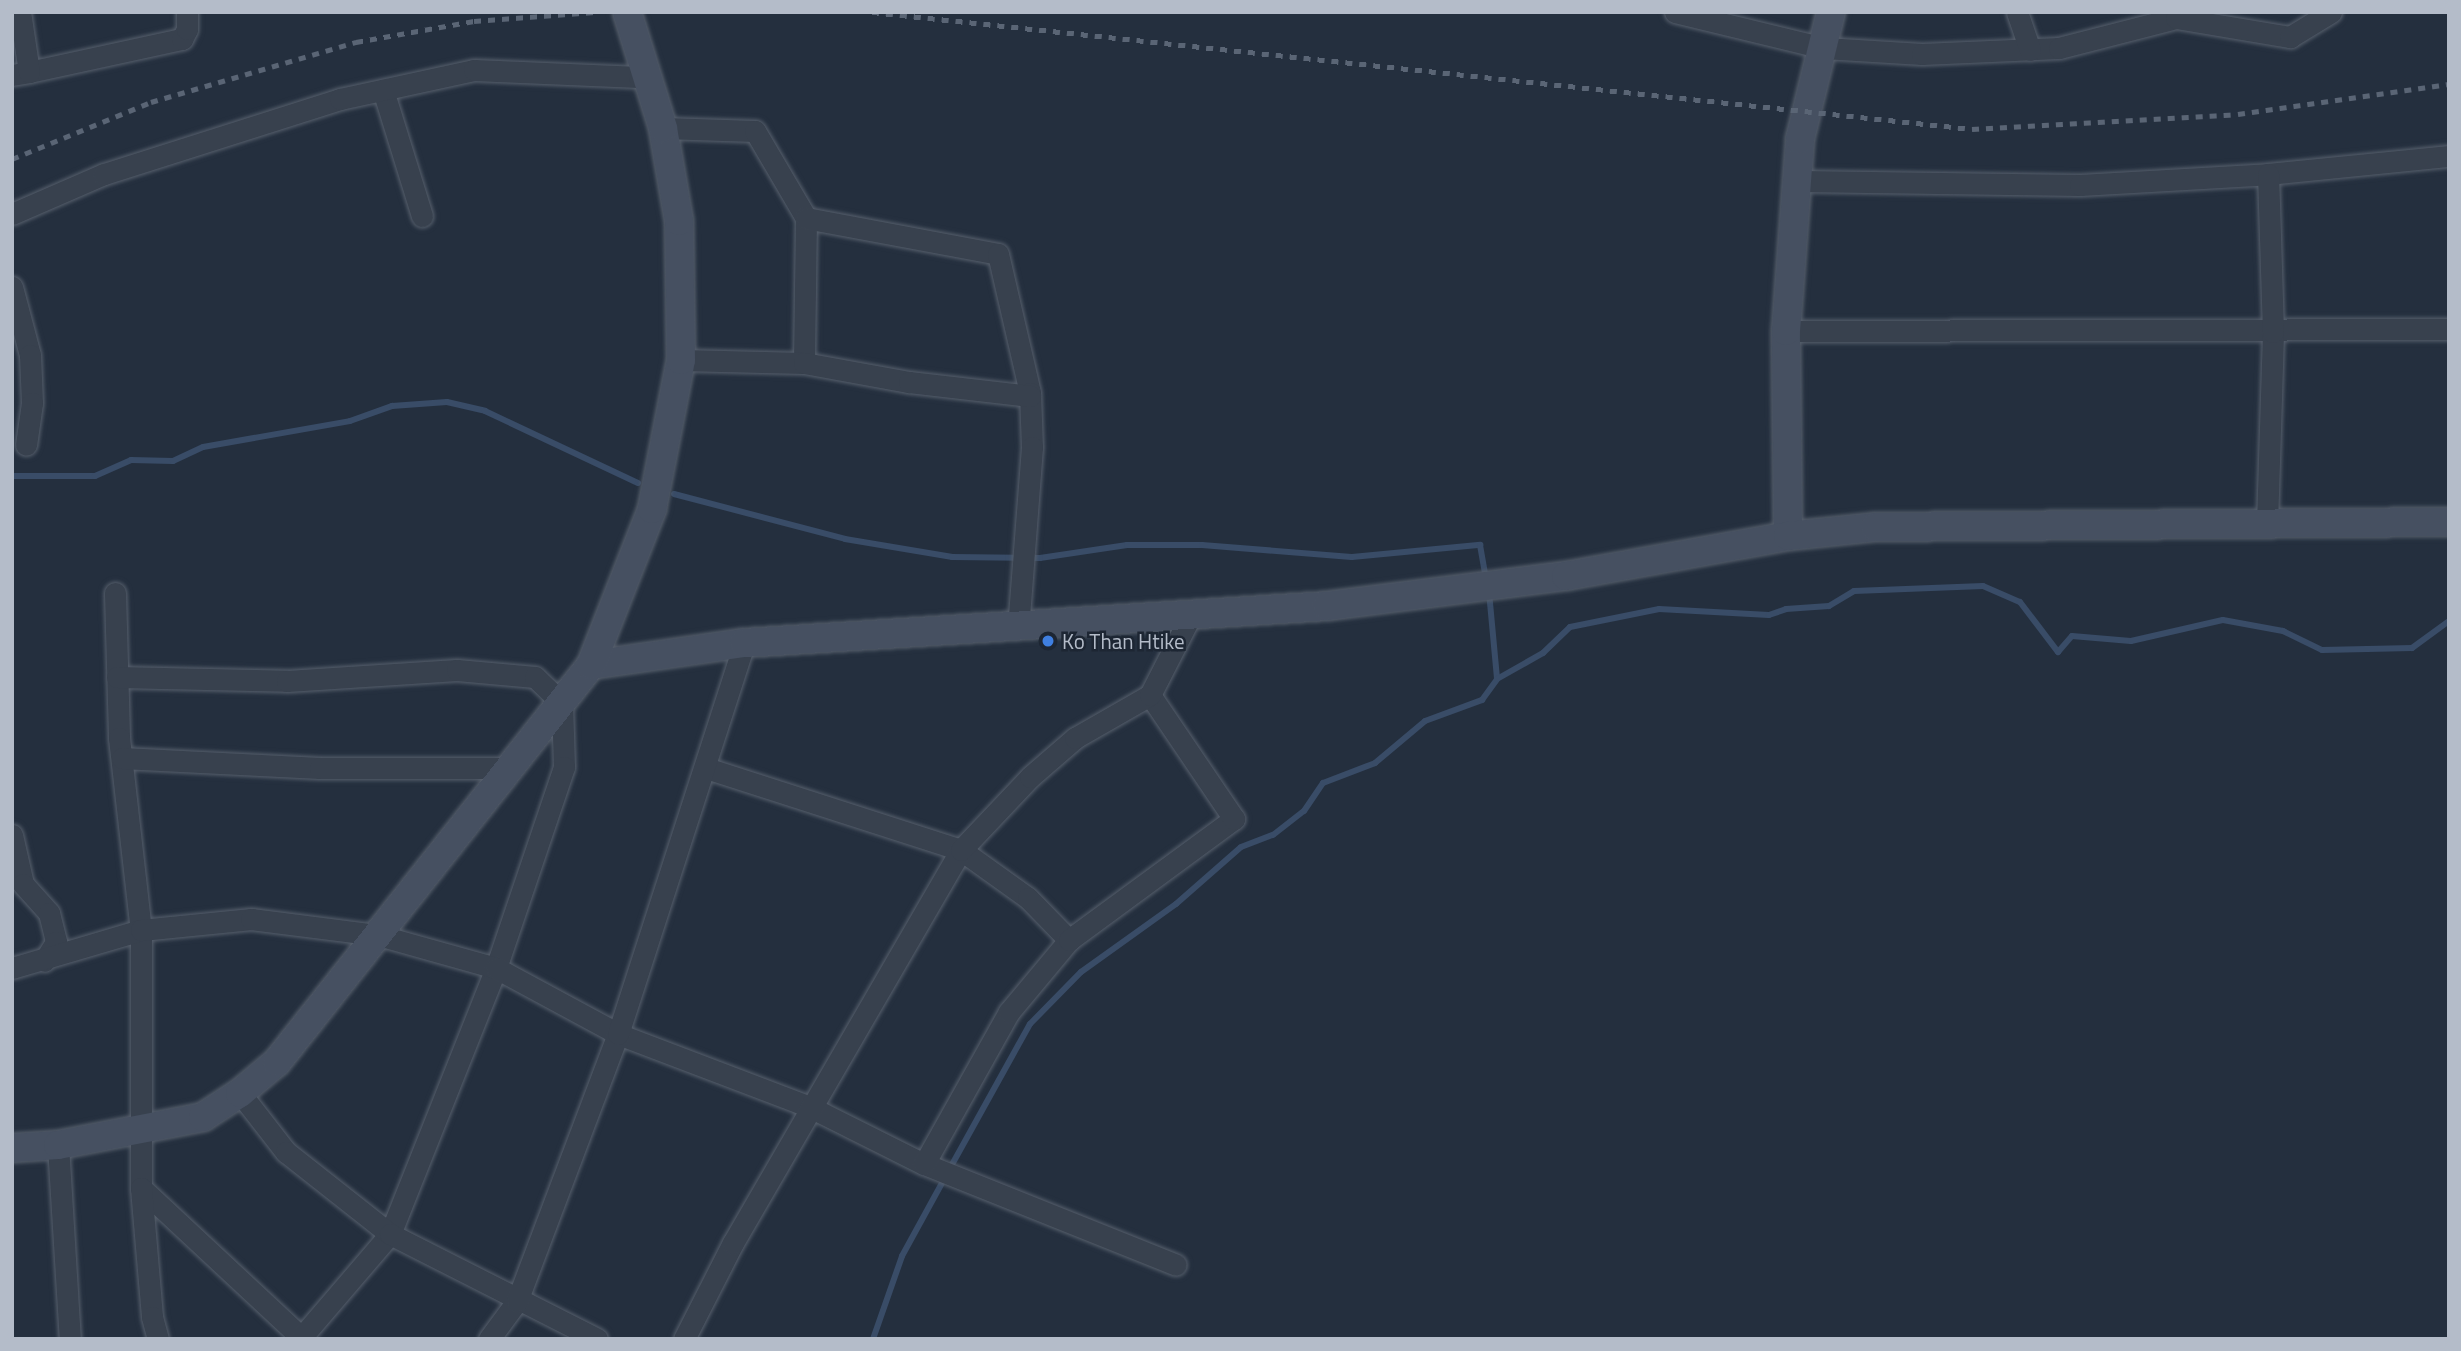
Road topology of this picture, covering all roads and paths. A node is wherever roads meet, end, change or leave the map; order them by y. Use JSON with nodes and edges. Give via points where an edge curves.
{"nodes":[{"id":1,"x":20,"y":12,"type":"edge"},
{"id":2,"x":187,"y":12,"type":"edge"},
{"id":3,"x":627,"y":12,"type":"edge"},
{"id":4,"x":1675,"y":12,"type":"edge"},
{"id":5,"x":1831,"y":12,"type":"edge"},
{"id":6,"x":2017,"y":12,"type":"edge"},
{"id":7,"x":2331,"y":12,"type":"edge"},
{"id":8,"x":2175,"y":15,"type":"edge"},
{"id":9,"x":1824,"y":48,"type":"junction"},
{"id":10,"x":2030,"y":50,"type":"junction"},
{"id":11,"x":21,"y":74,"type":"edge"},
{"id":12,"x":648,"y":83,"type":"junction"},
{"id":13,"x":383,"y":90,"type":"junction"},
{"id":14,"x":663,"y":128,"type":"junction"},
{"id":15,"x":2449,"y":156,"type":"edge"},
{"id":16,"x":2268,"y":174,"type":"junction"},
{"id":17,"x":1799,"y":181,"type":"junction"},
{"id":18,"x":12,"y":214,"type":"edge"},
{"id":19,"x":422,"y":216,"type":"dead end"},
{"id":20,"x":806,"y":218,"type":"junction"},
{"id":21,"x":12,"y":287,"type":"edge"},
{"id":22,"x":2449,"y":329,"type":"edge"},
{"id":23,"x":1786,"y":331,"type":"junction"},
{"id":24,"x":2273,"y":332,"type":"junction"},
{"id":25,"x":681,"y":360,"type":"junction"},
{"id":26,"x":804,"y":363,"type":"junction"},
{"id":27,"x":1030,"y":397,"type":"junction"},
{"id":28,"x":26,"y":445,"type":"dead end"},
{"id":29,"x":2449,"y":522,"type":"edge"},
{"id":30,"x":2267,"y":524,"type":"junction"},
{"id":31,"x":1788,"y":536,"type":"junction"},
{"id":32,"x":115,"y":593,"type":"dead end"},
{"id":33,"x":1191,"y":615,"type":"junction"},
{"id":34,"x":1018,"y":626,"type":"junction"},
{"id":35,"x":744,"y":643,"type":"junction"},
{"id":36,"x":591,"y":665,"type":"junction"},
{"id":37,"x":117,"y":677,"type":"junction"},
{"id":38,"x":1150,"y":695,"type":"junction"},
{"id":39,"x":562,"y":703,"type":"junction"},
{"id":40,"x":122,"y":758,"type":"junction"},
{"id":41,"x":508,"y":768,"type":"junction"},
{"id":42,"x":706,"y":768,"type":"junction"},
{"id":43,"x":12,"y":835,"type":"edge"},
{"id":44,"x":961,"y":850,"type":"junction"},
{"id":45,"x":141,"y":930,"type":"junction"},
{"id":46,"x":378,"y":935,"type":"junction"},
{"id":47,"x":1069,"y":940,"type":"junction"},
{"id":48,"x":44,"y":961,"type":"junction"},
{"id":49,"x":12,"y":968,"type":"edge"},
{"id":50,"x":496,"y":968,"type":"junction"},
{"id":51,"x":618,"y":1034,"type":"junction"},
{"id":52,"x":240,"y":1093,"type":"junction"},
{"id":53,"x":810,"y":1107,"type":"junction"},
{"id":54,"x":144,"y":1129,"type":"junction"},
{"id":55,"x":58,"y":1145,"type":"junction"},
{"id":56,"x":12,"y":1148,"type":"edge"},
{"id":57,"x":924,"y":1164,"type":"junction"},
{"id":58,"x":141,"y":1188,"type":"junction"},
{"id":59,"x":390,"y":1234,"type":"junction"},
{"id":60,"x":1175,"y":1265,"type":"dead end"},
{"id":61,"x":517,"y":1301,"type":"junction"},
{"id":62,"x":302,"y":1338,"type":"edge"},
{"id":63,"x":70,"y":1339,"type":"edge"},
{"id":64,"x":158,"y":1339,"type":"edge"},
{"id":65,"x":489,"y":1339,"type":"edge"},
{"id":66,"x":597,"y":1339,"type":"edge"},
{"id":67,"x":684,"y":1339,"type":"edge"}],
"edges":[{"from":1,"to":11,"type":"street"},
{"from":2,"to":11,"type":"street","via":[[182,39]]},
{"from":3,"to":12,"type":"street"},
{"from":4,"to":9,"type":"street"},
{"from":5,"to":9,"type":"street"},
{"from":6,"to":10,"type":"street"},
{"from":7,"to":8,"type":"street","via":[[2290,37]]},
{"from":8,"to":10,"type":"street","via":[[2059,48]]},
{"from":9,"to":10,"type":"street","via":[[1922,54]]},
{"from":9,"to":17,"type":"street","via":[[1806,101]]},
{"from":12,"to":13,"type":"street","via":[[626,76],[474,70]]},
{"from":12,"to":14,"type":"street"},
{"from":13,"to":18,"type":"street","via":[[104,174]]},
{"from":13,"to":19,"type":"street"},
{"from":14,"to":20,"type":"street","via":[[755,131]]},
{"from":14,"to":25,"type":"street","via":[[680,221]]},
{"from":15,"to":16,"type":"street"},
{"from":16,"to":17,"type":"street","via":[[2080,185]]},
{"from":16,"to":24,"type":"street"},
{"from":17,"to":23,"type":"street"},
{"from":20,"to":26,"type":"street"},
{"from":20,"to":27,"type":"street","via":[[998,254]]},
{"from":21,"to":28,"type":"street","via":[[30,355],[32,402]]},
{"from":22,"to":24,"type":"street"},
{"from":23,"to":24,"type":"street"},
{"from":23,"to":31,"type":"street"},
{"from":24,"to":30,"type":"street"},
{"from":25,"to":26,"type":"street"},
{"from":25,"to":36,"type":"street","via":[[652,509]]},
{"from":26,"to":27,"type":"street"},
{"from":27,"to":34,"type":"street","via":[[1032,447]]},
{"from":29,"to":30,"type":"street"},
{"from":30,"to":31,"type":"street","via":[[1875,527]]},
{"from":31,"to":33,"type":"street","via":[[1566,576],[1327,606]]},
{"from":32,"to":37,"type":"street"},
{"from":33,"to":34,"type":"street"},
{"from":33,"to":38,"type":"street"},
{"from":34,"to":35,"type":"street"},
{"from":35,"to":36,"type":"street"},
{"from":35,"to":42,"type":"street"},
{"from":36,"to":39,"type":"street"},
{"from":37,"to":39,"type":"street","via":[[286,681],[457,670],[535,677]]},
{"from":37,"to":40,"type":"street"},
{"from":38,"to":44,"type":"street","via":[[1075,738],[1030,777]]},
{"from":38,"to":47,"type":"street","via":[[1234,819]]},
{"from":39,"to":41,"type":"street"},
{"from":39,"to":50,"type":"street","via":[[564,767]]},
{"from":40,"to":41,"type":"street","via":[[320,768]]},
{"from":40,"to":45,"type":"street"},
{"from":41,"to":46,"type":"street"},
{"from":42,"to":44,"type":"street"},
{"from":42,"to":51,"type":"street"},
{"from":43,"to":48,"type":"street","via":[[23,884],[49,913],[56,942]]},
{"from":44,"to":47,"type":"street","via":[[1028,898]]},
{"from":44,"to":53,"type":"street"},
{"from":45,"to":46,"type":"street","via":[[251,919]]},
{"from":45,"to":48,"type":"street"},
{"from":45,"to":54,"type":"street"},
{"from":46,"to":50,"type":"street"},
{"from":46,"to":52,"type":"street","via":[[276,1062]]},
{"from":47,"to":57,"type":"street","via":[[1009,1012]]},
{"from":48,"to":49,"type":"street"},
{"from":50,"to":51,"type":"street"},
{"from":50,"to":59,"type":"street"},
{"from":51,"to":53,"type":"street"},
{"from":51,"to":61,"type":"street"},
{"from":52,"to":54,"type":"street","via":[[203,1117]]},
{"from":52,"to":59,"type":"street","via":[[286,1152]]},
{"from":53,"to":57,"type":"street"},
{"from":53,"to":67,"type":"street"},
{"from":54,"to":55,"type":"street"},
{"from":54,"to":58,"type":"street"},
{"from":55,"to":56,"type":"street"},
{"from":55,"to":63,"type":"street"},
{"from":57,"to":60,"type":"street"},
{"from":58,"to":62,"type":"street"},
{"from":58,"to":64,"type":"street","via":[[152,1317]]},
{"from":59,"to":61,"type":"street"},
{"from":59,"to":62,"type":"street"},
{"from":61,"to":65,"type":"street"},
{"from":61,"to":66,"type":"street"}]}
